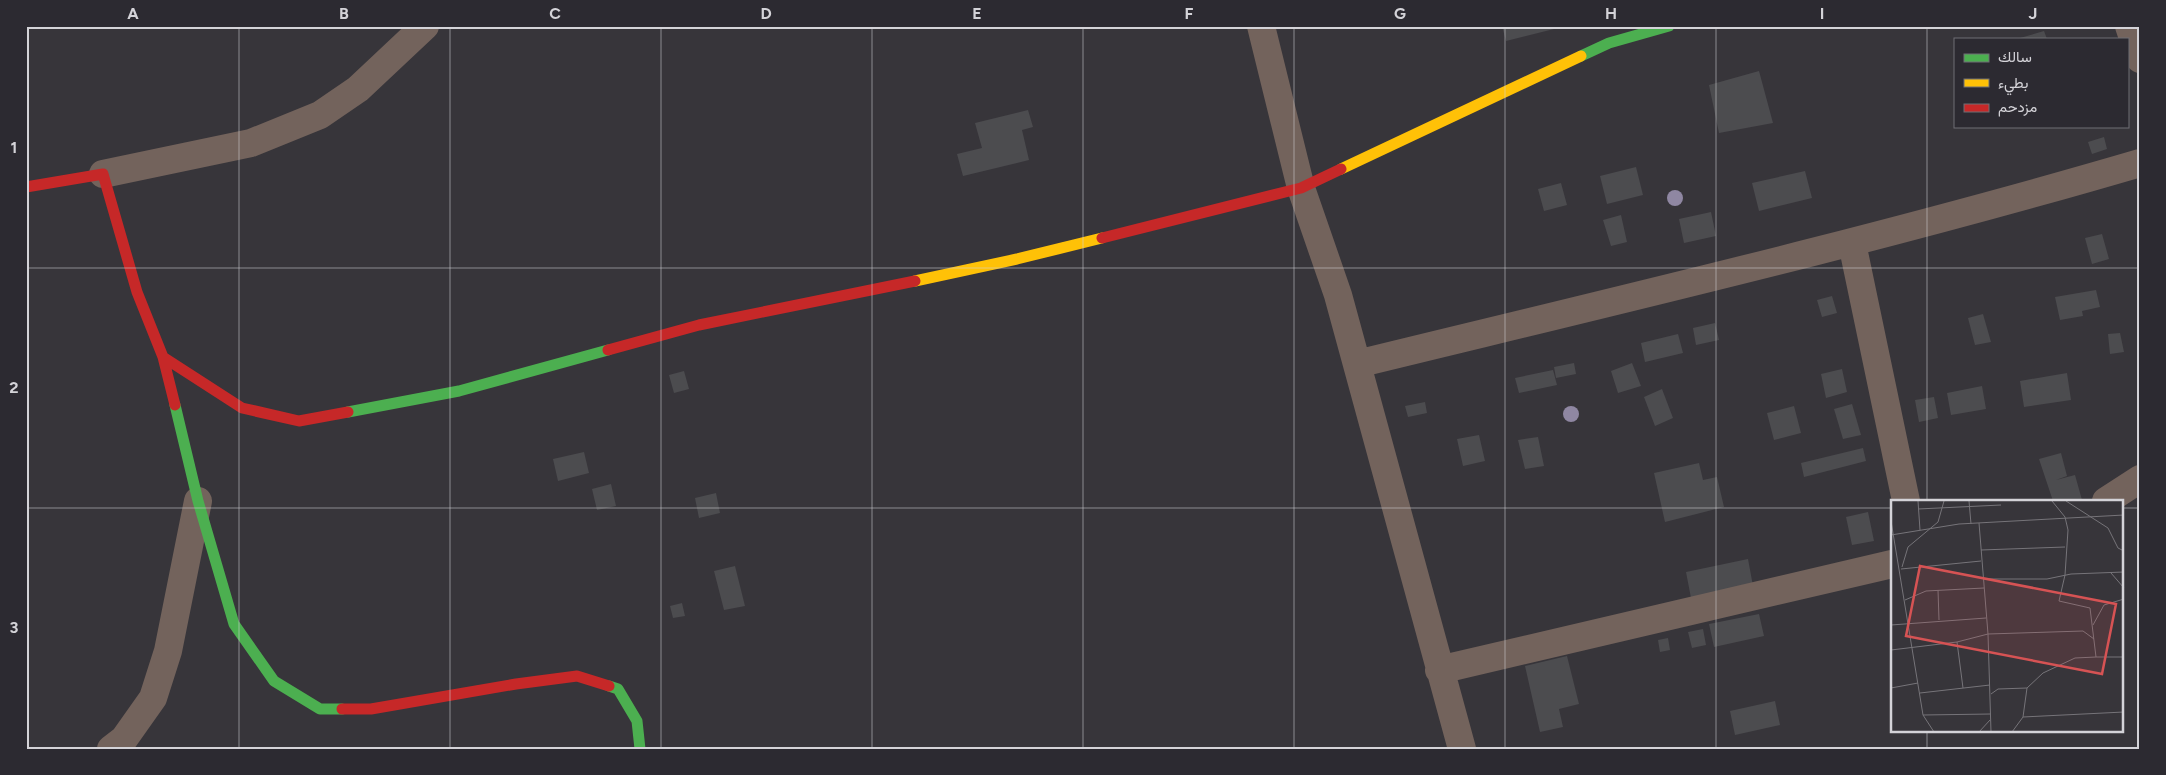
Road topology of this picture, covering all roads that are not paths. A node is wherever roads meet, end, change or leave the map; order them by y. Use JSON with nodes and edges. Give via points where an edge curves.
{"nodes":[{"id":1,"x":425,"y":26,"type":"edge"},
{"id":2,"x":1261,"y":26,"type":"edge"},
{"id":3,"x":1669,"y":26,"type":"edge"},
{"id":4,"x":2128,"y":26,"type":"edge"},
{"id":5,"x":1606,"y":34,"type":"edge"},
{"id":6,"x":2140,"y":59,"type":"edge"},
{"id":7,"x":2140,"y":163,"type":"edge"},
{"id":8,"x":103,"y":174,"type":"junction"},
{"id":9,"x":26,"y":187,"type":"edge"},
{"id":10,"x":1301,"y":188,"type":"junction"},
{"id":11,"x":1852,"y":243,"type":"junction"},
{"id":12,"x":163,"y":357,"type":"junction"},
{"id":13,"x":1357,"y":364,"type":"junction"},
{"id":14,"x":2140,"y":479,"type":"edge"},
{"id":15,"x":1906,"y":500,"type":"edge"},
{"id":16,"x":2108,"y":500,"type":"edge"},
{"id":17,"x":198,"y":501,"type":"junction"},
{"id":18,"x":1891,"y":564,"type":"edge"},
{"id":19,"x":1439,"y":670,"type":"junction"},
{"id":20,"x":111,"y":749,"type":"edge"},
{"id":21,"x":640,"y":749,"type":"edge"},
{"id":22,"x":1462,"y":749,"type":"edge"}],
"edges":[{"from":1,"to":8,"type":"street","via":[[358,89],[320,115],[251,142]]},
{"from":2,"to":10,"type":"street"},
{"from":3,"to":5,"type":"street"},
{"from":4,"to":6,"type":"street"},
{"from":5,"to":10,"type":"street"},
{"from":7,"to":11,"type":"street"},
{"from":8,"to":9,"type":"street"},
{"from":8,"to":12,"type":"street","via":[[137,292]]},
{"from":10,"to":12,"type":"street","via":[[1008,261],[699,325],[459,391],[299,421],[242,408]]},
{"from":10,"to":13,"type":"street","via":[[1338,296]]},
{"from":11,"to":13,"type":"street"},
{"from":11,"to":15,"type":"street"},
{"from":12,"to":17,"type":"street"},
{"from":13,"to":19,"type":"street"},
{"from":14,"to":16,"type":"street"},
{"from":17,"to":20,"type":"street","via":[[168,651],[153,698],[124,739]]},
{"from":17,"to":21,"type":"street","via":[[234,624],[274,681],[320,709],[371,709],[577,676],[618,689],[637,721]]},
{"from":18,"to":19,"type":"street"},
{"from":19,"to":22,"type":"street"}]}
